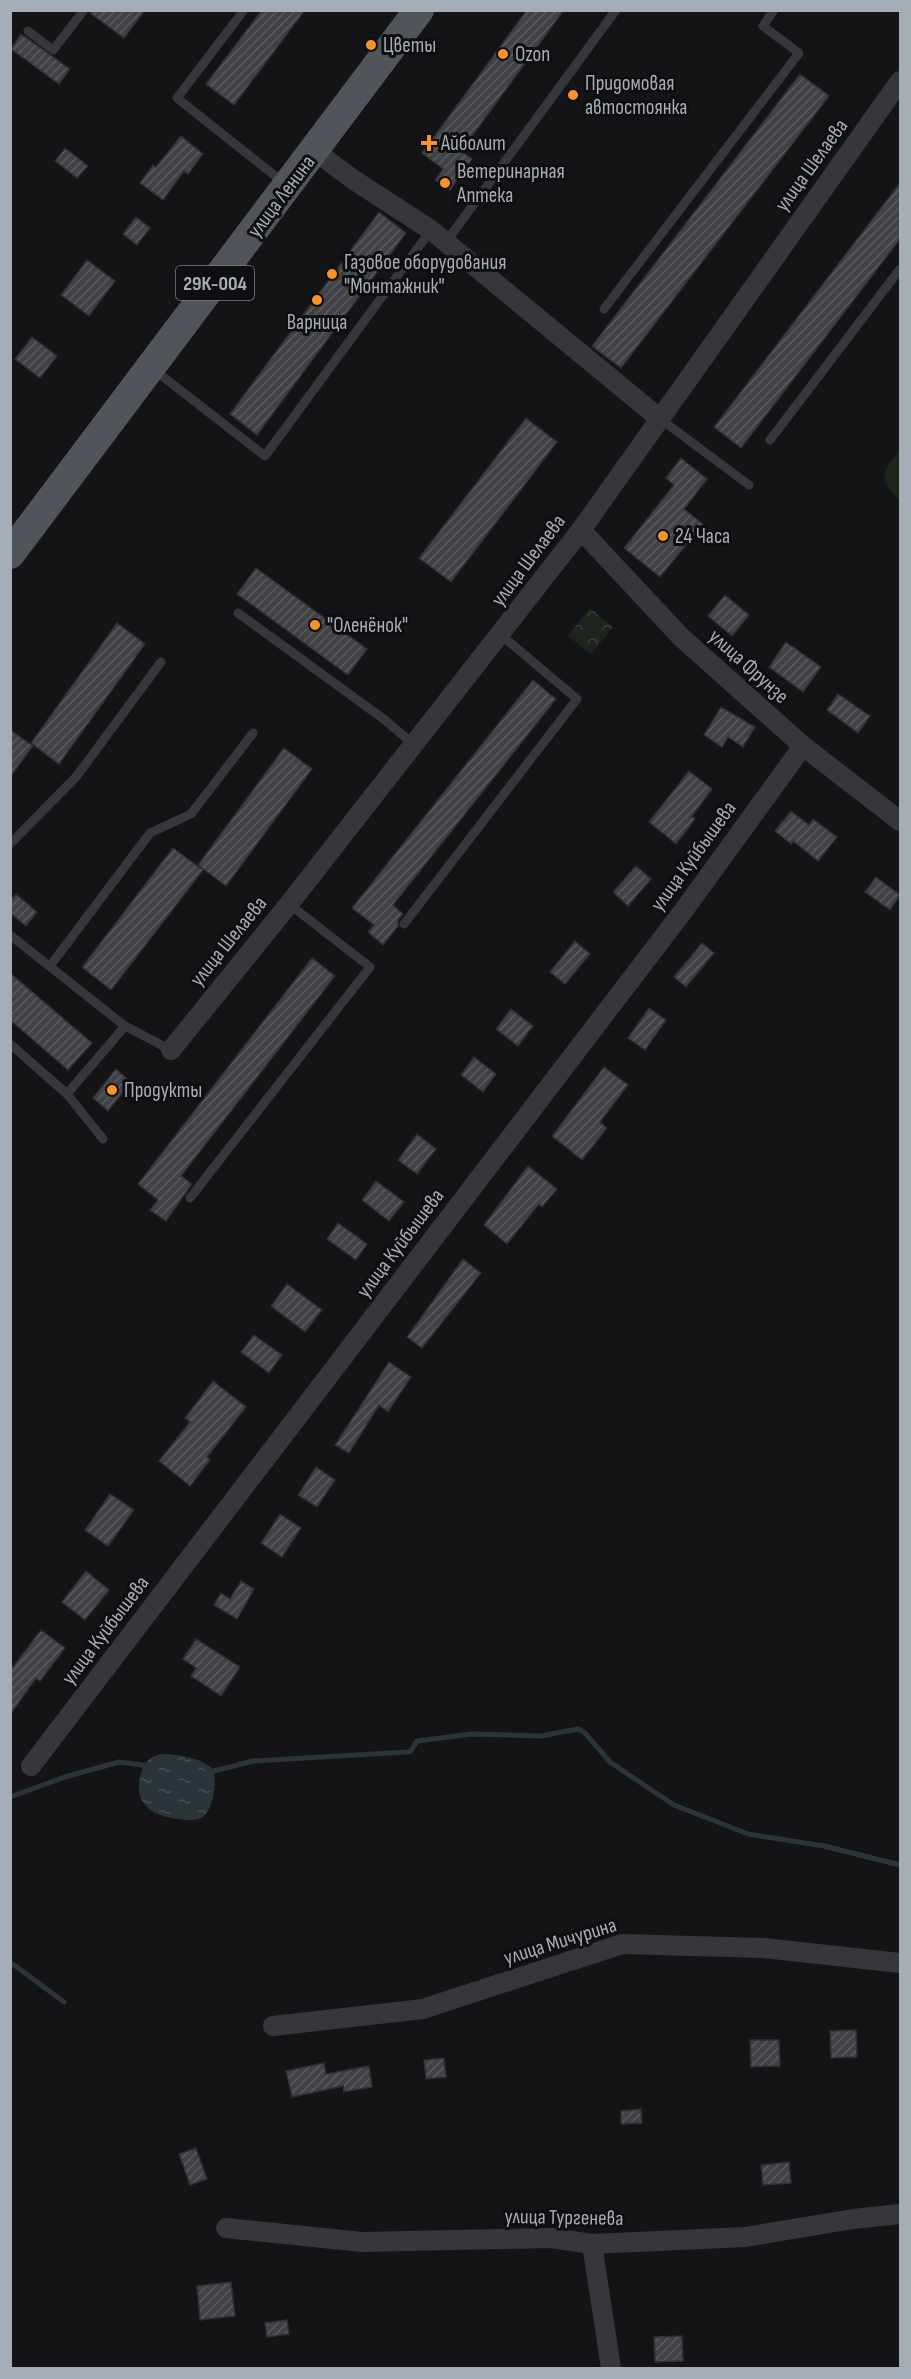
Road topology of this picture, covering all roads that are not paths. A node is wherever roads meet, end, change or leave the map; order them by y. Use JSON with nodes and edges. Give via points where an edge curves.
{"nodes":[{"id":1,"x":84,"y":10,"type":"edge"},
{"id":2,"x":243,"y":10,"type":"edge"},
{"id":3,"x":419,"y":10,"type":"edge"},
{"id":4,"x":616,"y":10,"type":"edge"},
{"id":5,"x":774,"y":10,"type":"edge"},
{"id":6,"x":28,"y":31,"type":"dead end"},
{"id":7,"x":900,"y":81,"type":"edge"},
{"id":8,"x":315,"y":151,"type":"junction"},
{"id":9,"x":288,"y":187,"type":"junction"},
{"id":10,"x":438,"y":236,"type":"junction"},
{"id":11,"x":900,"y":269,"type":"edge"},
{"id":12,"x":604,"y":309,"type":"dead end"},
{"id":13,"x":151,"y":368,"type":"junction"},
{"id":14,"x":659,"y":418,"type":"junction"},
{"id":15,"x":771,"y":440,"type":"dead end"},
{"id":16,"x":749,"y":485,"type":"dead end"},
{"id":17,"x":581,"y":530,"type":"junction"},
{"id":18,"x":10,"y":554,"type":"edge"},
{"id":19,"x":238,"y":613,"type":"dead end"},
{"id":20,"x":501,"y":634,"type":"junction"},
{"id":21,"x":161,"y":662,"type":"dead end"},
{"id":22,"x":253,"y":733,"type":"dead end"},
{"id":23,"x":413,"y":744,"type":"junction"},
{"id":24,"x":803,"y":746,"type":"junction"},
{"id":25,"x":900,"y":821,"type":"edge"},
{"id":26,"x":10,"y":844,"type":"edge"},
{"id":27,"x":289,"y":904,"type":"junction"},
{"id":28,"x":404,"y":924,"type":"dead end"},
{"id":29,"x":10,"y":935,"type":"edge"},
{"id":30,"x":50,"y":966,"type":"junction"},
{"id":31,"x":125,"y":1026,"type":"junction"},
{"id":32,"x":10,"y":1044,"type":"edge"},
{"id":33,"x":171,"y":1050,"type":"joint"},
{"id":34,"x":68,"y":1094,"type":"junction"},
{"id":35,"x":103,"y":1139,"type":"dead end"},
{"id":36,"x":190,"y":1198,"type":"dead end"},
{"id":37,"x":32,"y":1766,"type":"dead end"},
{"id":38,"x":900,"y":1963,"type":"edge"},
{"id":39,"x":273,"y":2026,"type":"dead end"},
{"id":40,"x":900,"y":2214,"type":"edge"},
{"id":41,"x":226,"y":2228,"type":"dead end"},
{"id":42,"x":592,"y":2244,"type":"junction"},
{"id":43,"x":611,"y":2368,"type":"edge"}],
"edges":[{"from":1,"to":6,"type":"lane","via":[[53,50]]},
{"from":2,"to":9,"type":"lane","via":[[177,98]]},
{"from":3,"to":8,"type":"main road","name":"улица Ленина","number":"29К-004"},
{"from":4,"to":10,"type":"lane"},
{"from":5,"to":12,"type":"lane","via":[[763,26],[799,53]]},
{"from":7,"to":14,"type":"street","name":"улица Шелаева"},
{"from":8,"to":9,"type":"main road","name":"улица Ленина","number":"29К-004"},
{"from":8,"to":10,"type":"street"},
{"from":9,"to":13,"type":"main road","name":"улица Ленина","number":"29К-004"},
{"from":10,"to":13,"type":"lane","via":[[265,456]]},
{"from":10,"to":14,"type":"street"},
{"from":11,"to":15,"type":"lane"},
{"from":13,"to":18,"type":"main road","name":"улица Ленина","number":"29К-004"},
{"from":14,"to":16,"type":"lane"},
{"from":14,"to":17,"type":"street","name":"улица Шелаева"},
{"from":17,"to":20,"type":"street","name":"улица Шелаева"},
{"from":17,"to":24,"type":"street","name":"улица Фрунзе","via":[[681,637]]},
{"from":19,"to":23,"type":"lane"},
{"from":20,"to":23,"type":"street","name":"улица Шелаева"},
{"from":20,"to":28,"type":"lane","via":[[578,699]]},
{"from":21,"to":26,"type":"lane","via":[[76,777]]},
{"from":22,"to":30,"type":"lane","via":[[192,814],[150,833]]},
{"from":23,"to":27,"type":"street","name":"улица Шелаева"},
{"from":24,"to":25,"type":"street","name":"улица Фрунзе"},
{"from":24,"to":37,"type":"street","name":"улица Куйбышева","via":[[684,910]]},
{"from":27,"to":33,"type":"street","name":"улица Шелаева"},
{"from":27,"to":36,"type":"lane","via":[[370,967]]},
{"from":29,"to":30,"type":"lane"},
{"from":30,"to":31,"type":"lane"},
{"from":31,"to":33,"type":"lane"},
{"from":31,"to":34,"type":"lane"},
{"from":32,"to":34,"type":"lane"},
{"from":34,"to":35,"type":"lane"},
{"from":38,"to":39,"type":"street","name":"улица Мичурина","via":[[764,1948],[622,1944],[423,2009]]},
{"from":40,"to":42,"type":"street","name":"улица Тургенева","via":[[745,2237]]},
{"from":41,"to":42,"type":"street","name":"улица Тургенева","via":[[362,2242],[551,2238]]},
{"from":42,"to":43,"type":"street"}]}
